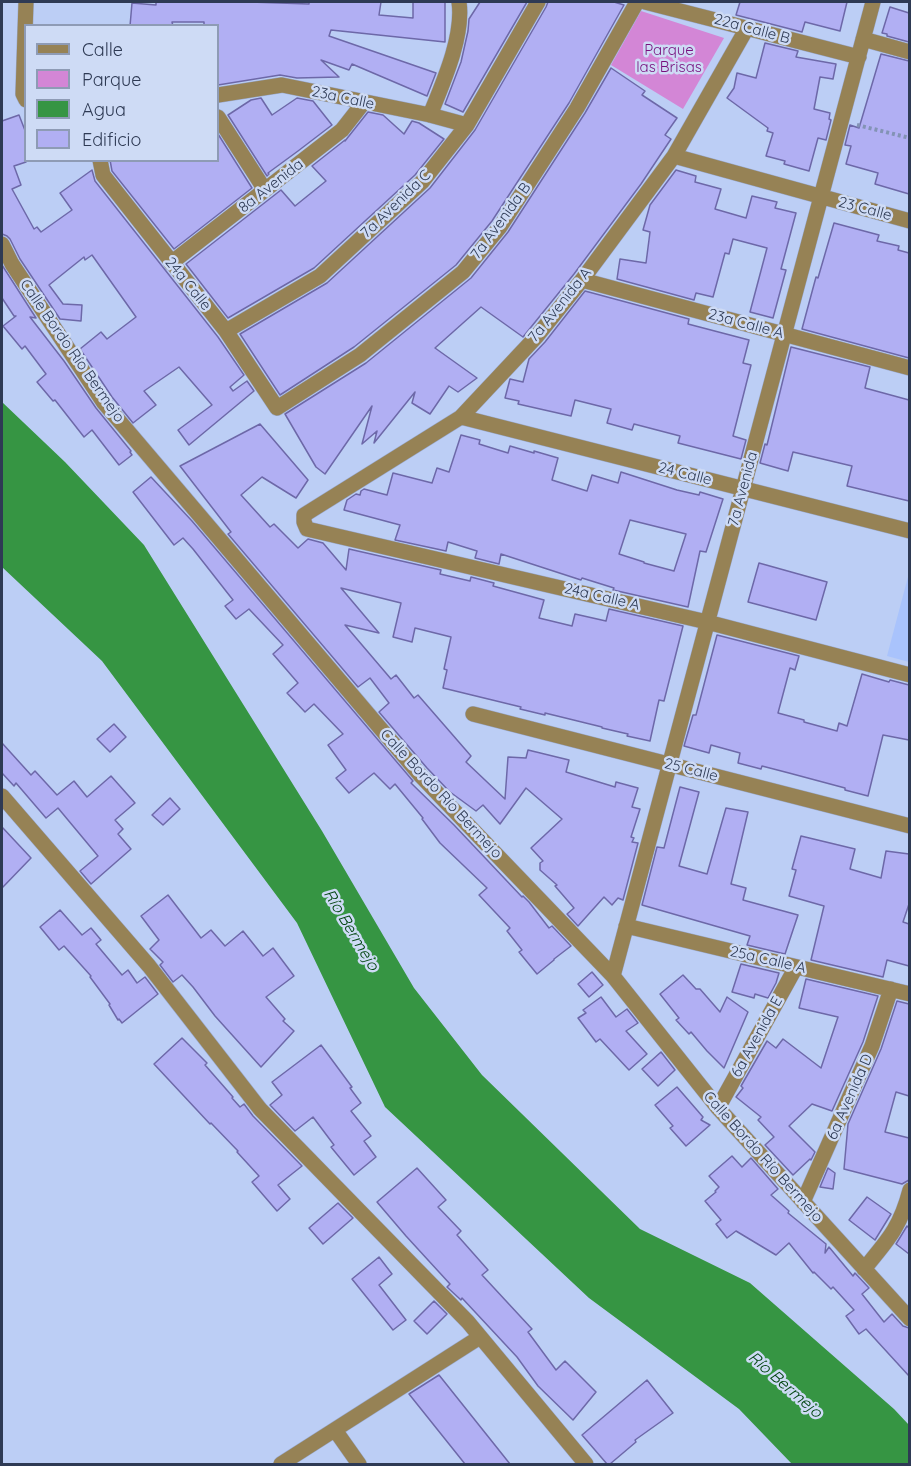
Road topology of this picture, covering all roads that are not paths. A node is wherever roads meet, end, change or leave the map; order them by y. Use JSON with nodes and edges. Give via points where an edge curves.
{"nodes":[{"id":1,"x":26,"y":2,"type":"edge"},
{"id":2,"x":459,"y":2,"type":"edge"},
{"id":3,"x":538,"y":2,"type":"edge"},
{"id":4,"x":637,"y":2,"type":"edge"},
{"id":5,"x":645,"y":2,"type":"edge"},
{"id":6,"x":873,"y":2,"type":"edge"},
{"id":7,"x":25,"y":24,"type":"edge"},
{"id":8,"x":747,"y":28,"type":"junction"},
{"id":9,"x":863,"y":39,"type":"junction"},
{"id":10,"x":909,"y":52,"type":"edge"},
{"id":11,"x":859,"y":57,"type":"junction"},
{"id":12,"x":24,"y":63,"type":"edge"},
{"id":13,"x":219,"y":95,"type":"edge"},
{"id":14,"x":24,"y":96,"type":"edge"},
{"id":15,"x":364,"y":102,"type":"junction"},
{"id":16,"x":430,"y":116,"type":"junction"},
{"id":17,"x":219,"y":119,"type":"edge"},
{"id":18,"x":467,"y":125,"type":"junction"},
{"id":19,"x":674,"y":156,"type":"junction"},
{"id":20,"x":100,"y":162,"type":"edge"},
{"id":21,"x":266,"y":190,"type":"junction"},
{"id":22,"x":821,"y":197,"type":"junction"},
{"id":23,"x":909,"y":221,"type":"edge"},
{"id":24,"x":2,"y":244,"type":"edge"},
{"id":25,"x":171,"y":263,"type":"junction"},
{"id":26,"x":582,"y":280,"type":"junction"},
{"id":27,"x":226,"y":331,"type":"junction"},
{"id":28,"x":784,"y":334,"type":"junction"},
{"id":29,"x":909,"y":368,"type":"edge"},
{"id":30,"x":277,"y":408,"type":"joint"},
{"id":31,"x":461,"y":417,"type":"junction"},
{"id":32,"x":743,"y":489,"type":"junction"},
{"id":33,"x":304,"y":515,"type":"joint"},
{"id":34,"x":909,"y":531,"type":"edge"},
{"id":35,"x":707,"y":622,"type":"junction"},
{"id":36,"x":909,"y":675,"type":"edge"},
{"id":37,"x":474,"y":714,"type":"dead end"},
{"id":38,"x":669,"y":765,"type":"junction"},
{"id":39,"x":2,"y":796,"type":"edge"},
{"id":40,"x":909,"y":826,"type":"edge"},
{"id":41,"x":626,"y":926,"type":"junction"},
{"id":42,"x":796,"y":967,"type":"junction"},
{"id":43,"x":613,"y":976,"type":"junction"},
{"id":44,"x":891,"y":989,"type":"junction"},
{"id":45,"x":909,"y":994,"type":"edge"},
{"id":46,"x":718,"y":1108,"type":"junction"},
{"id":47,"x":909,"y":1190,"type":"edge"},
{"id":48,"x":803,"y":1202,"type":"junction"},
{"id":49,"x":864,"y":1269,"type":"junction"},
{"id":50,"x":909,"y":1319,"type":"edge"},
{"id":51,"x":480,"y":1337,"type":"junction"},
{"id":52,"x":335,"y":1430,"type":"junction"},
{"id":53,"x":281,"y":1464,"type":"edge"},
{"id":54,"x":359,"y":1464,"type":"edge"},
{"id":55,"x":586,"y":1464,"type":"edge"}],
"edges":[{"from":1,"to":7,"type":"street"},
{"from":2,"to":16,"type":"street","via":[[456,43]]},
{"from":3,"to":18,"type":"street","name":"7a Avenida C"},
{"from":4,"to":30,"type":"street","name":"7a Avenida B","via":[[565,128],[500,227],[463,272],[360,355]]},
{"from":5,"to":8,"type":"street","name":"22a Calle B"},
{"from":6,"to":9,"type":"street","name":"7a Avenida"},
{"from":8,"to":11,"type":"street","name":"22a Calle B"},
{"from":8,"to":19,"type":"street","name":"7a Avenida A"},
{"from":9,"to":10,"type":"street"},
{"from":9,"to":11,"type":"street","name":"7a Avenida"},
{"from":11,"to":22,"type":"street","name":"7a Avenida"},
{"from":12,"to":14,"type":"street"},
{"from":13,"to":15,"type":"street","name":"23a Calle","via":[[282,85]]},
{"from":15,"to":16,"type":"street","name":"23a Calle"},
{"from":15,"to":21,"type":"street","name":"8a Avenida","via":[[342,130]]},
{"from":16,"to":18,"type":"street","name":"23a Calle"},
{"from":17,"to":21,"type":"street"},
{"from":18,"to":27,"type":"street","name":"7a Avenida C","via":[[422,182],[320,276]]},
{"from":19,"to":22,"type":"street","name":"23 Calle"},
{"from":19,"to":26,"type":"street","name":"7a Avenida A"},
{"from":20,"to":25,"type":"street","name":"24a Calle","via":[[103,175]]},
{"from":21,"to":25,"type":"street","name":"8a Avenida"},
{"from":22,"to":23,"type":"street","name":"23 Calle"},
{"from":22,"to":28,"type":"street","name":"7a Avenida"},
{"from":24,"to":43,"type":"street","name":"Calle Bordo Río Bermejo","via":[[104,403],[420,775]]},
{"from":25,"to":27,"type":"street","name":"24a Calle"},
{"from":26,"to":28,"type":"street","name":"23a Calle A"},
{"from":26,"to":31,"type":"street","name":"7a Avenida A","via":[[537,336]]},
{"from":27,"to":30,"type":"street","name":"24a Calle"},
{"from":28,"to":29,"type":"street","name":"23a Calle A"},
{"from":28,"to":32,"type":"street","name":"7a Avenida"},
{"from":31,"to":32,"type":"street","name":"24 Calle"},
{"from":31,"to":33,"type":"street","name":"7a Avenida A"},
{"from":32,"to":34,"type":"street","name":"24 Calle"},
{"from":32,"to":35,"type":"street","name":"7a Avenida"},
{"from":33,"to":35,"type":"street","name":"24a Calle A","via":[[307,529]]},
{"from":35,"to":36,"type":"street","name":"24a Calle A"},
{"from":35,"to":38,"type":"street","name":"7a Avenida"},
{"from":37,"to":38,"type":"street","name":"25 Calle"},
{"from":38,"to":40,"type":"street","name":"25 Calle"},
{"from":38,"to":41,"type":"street","name":"7a Avenida"},
{"from":39,"to":51,"type":"street","via":[[149,966],[260,1109]]},
{"from":41,"to":42,"type":"street","name":"25a Calle A"},
{"from":41,"to":43,"type":"street","name":"7a Avenida"},
{"from":42,"to":44,"type":"street","name":"25a Calle A"},
{"from":42,"to":46,"type":"street","name":"6a Avenida E"},
{"from":43,"to":46,"type":"street","name":"Calle Bordo Río Bermejo"},
{"from":44,"to":45,"type":"street","name":"25a Calle A"},
{"from":44,"to":48,"type":"street","name":"6a Avenida D","via":[[872,1046]]},
{"from":46,"to":48,"type":"street","name":"Calle Bordo Río Bermejo"},
{"from":47,"to":49,"type":"street","via":[[898,1226]]},
{"from":48,"to":49,"type":"street","name":"Calle Bordo Río Bermejo"},
{"from":49,"to":50,"type":"street","name":"Calle Bordo Río Bermejo"},
{"from":51,"to":52,"type":"street"},
{"from":51,"to":55,"type":"street"},
{"from":52,"to":53,"type":"street"},
{"from":52,"to":54,"type":"street"}]}
